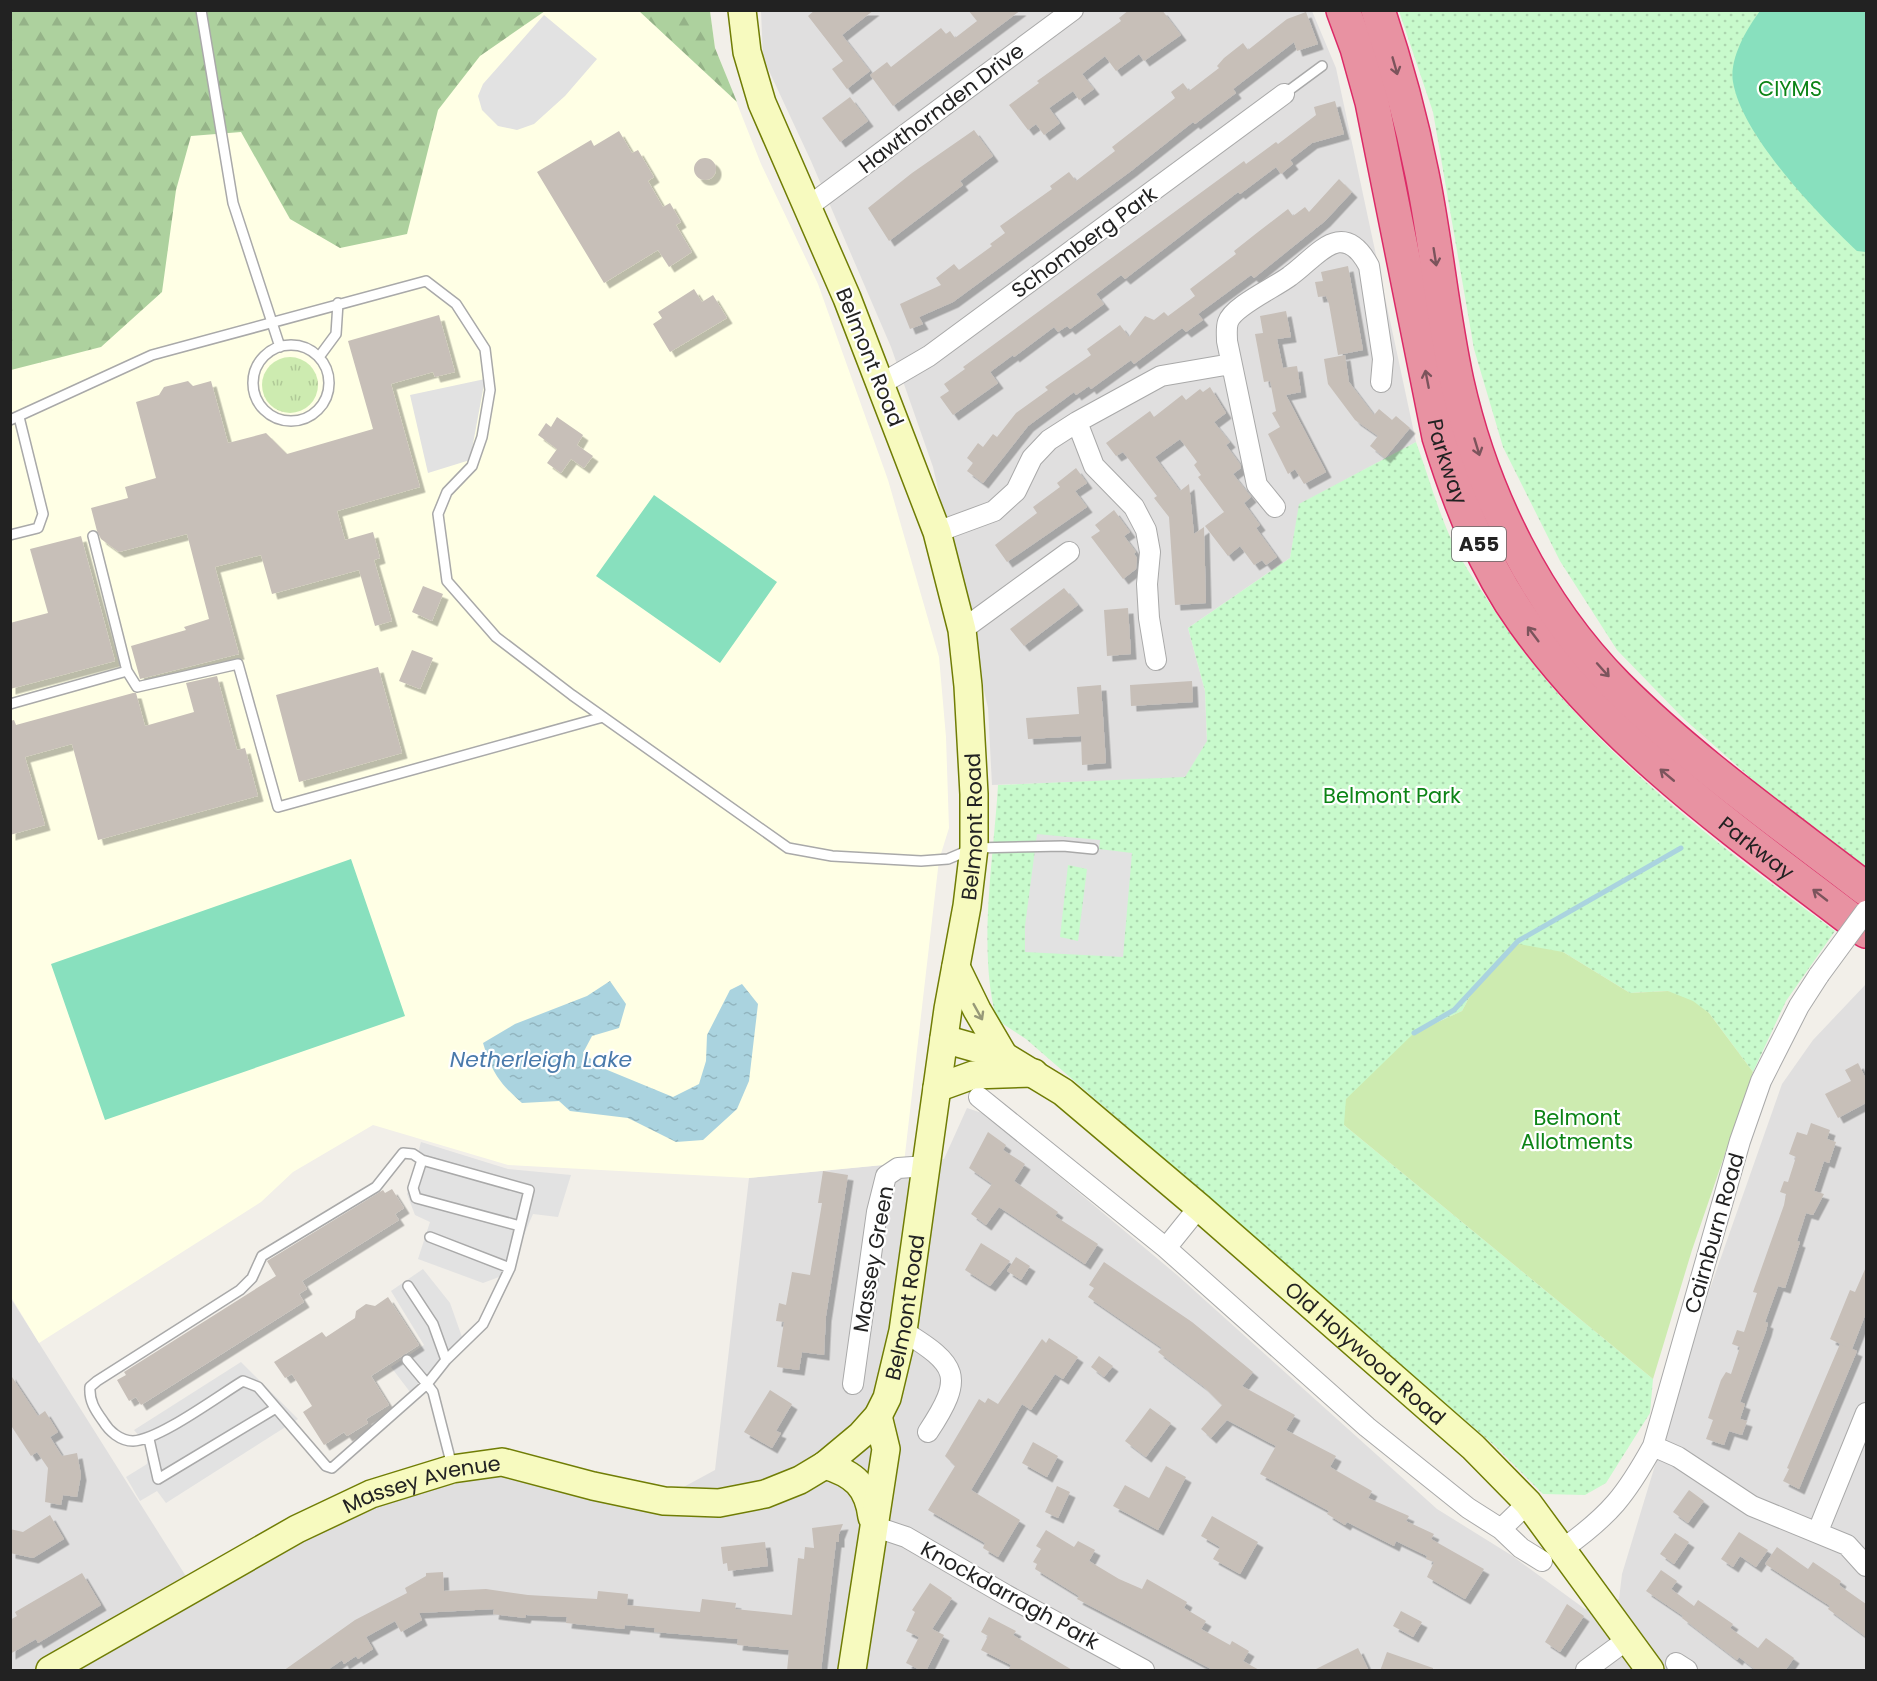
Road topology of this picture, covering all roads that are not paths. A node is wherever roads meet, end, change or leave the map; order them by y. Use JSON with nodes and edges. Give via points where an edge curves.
{"nodes":[{"id":1,"x":201,"y":10,"type":"edge"},
{"id":2,"x":742,"y":10,"type":"edge"},
{"id":3,"x":1073,"y":10,"type":"edge"},
{"id":4,"x":1342,"y":10,"type":"edge"},
{"id":5,"x":1378,"y":10,"type":"edge"},
{"id":6,"x":1322,"y":66,"type":"dead end"},
{"id":7,"x":1284,"y":94,"type":"joint"},
{"id":8,"x":809,"y":206,"type":"junction"},
{"id":9,"x":338,"y":303,"type":"junction"},
{"id":10,"x":274,"y":322,"type":"junction"},
{"id":11,"x":280,"y":347,"type":"junction"},
{"id":12,"x":319,"y":357,"type":"junction"},
{"id":13,"x":1231,"y":364,"type":"junction"},
{"id":14,"x":1382,"y":382,"type":"dead end"},
{"id":15,"x":881,"y":384,"type":"junction"},
{"id":16,"x":15,"y":419,"type":"edge"},
{"id":17,"x":1077,"y":422,"type":"junction"},
{"id":18,"x":1275,"y":507,"type":"dead end"},
{"id":19,"x":937,"y":532,"type":"junction"},
{"id":20,"x":10,"y":535,"type":"edge"},
{"id":21,"x":93,"y":537,"type":"dead end"},
{"id":22,"x":1069,"y":552,"type":"dead end"},
{"id":23,"x":962,"y":630,"type":"junction"},
{"id":24,"x":1156,"y":660,"type":"dead end"},
{"id":25,"x":127,"y":671,"type":"junction"},
{"id":26,"x":10,"y":704,"type":"edge"},
{"id":27,"x":603,"y":717,"type":"junction"},
{"id":28,"x":974,"y":848,"type":"junction"},
{"id":29,"x":1093,"y":849,"type":"dead end"},
{"id":30,"x":1866,"y":889,"type":"edge"},
{"id":31,"x":1866,"y":911,"type":"edge"},
{"id":32,"x":1866,"y":931,"type":"edge"},
{"id":33,"x":956,"y":967,"type":"junction"},
{"id":34,"x":944,"y":1039,"type":"junction"},
{"id":35,"x":1004,"y":1056,"type":"junction"},
{"id":36,"x":1035,"y":1073,"type":"junction"},
{"id":37,"x":938,"y":1088,"type":"junction"},
{"id":38,"x":979,"y":1097,"type":"dead end"},
{"id":39,"x":422,"y":1160,"type":"junction"},
{"id":40,"x":927,"y":1166,"type":"junction"},
{"id":41,"x":1199,"y":1207,"type":"junction"},
{"id":42,"x":520,"y":1226,"type":"junction"},
{"id":43,"x":430,"y":1237,"type":"dead end"},
{"id":44,"x":1166,"y":1248,"type":"junction"},
{"id":45,"x":510,"y":1268,"type":"junction"},
{"id":46,"x":408,"y":1286,"type":"dead end"},
{"id":47,"x":903,"y":1331,"type":"junction"},
{"id":48,"x":408,"y":1360,"type":"dead end"},
{"id":49,"x":446,"y":1360,"type":"junction"},
{"id":50,"x":427,"y":1384,"type":"junction"},
{"id":51,"x":853,"y":1384,"type":"dead end"},
{"id":52,"x":276,"y":1408,"type":"junction"},
{"id":53,"x":1866,"y":1413,"type":"edge"},
{"id":54,"x":878,"y":1416,"type":"junction"},
{"id":55,"x":928,"y":1432,"type":"dead end"},
{"id":56,"x":149,"y":1438,"type":"junction"},
{"id":57,"x":1653,"y":1446,"type":"junction"},
{"id":58,"x":825,"y":1465,"type":"junction"},
{"id":59,"x":452,"y":1469,"type":"junction"},
{"id":60,"x":1528,"y":1503,"type":"junction"},
{"id":61,"x":873,"y":1526,"type":"junction"},
{"id":62,"x":1501,"y":1529,"type":"junction"},
{"id":63,"x":1818,"y":1531,"type":"junction"},
{"id":64,"x":1553,"y":1555,"type":"junction"},
{"id":65,"x":1866,"y":1566,"type":"edge"},
{"id":66,"x":1628,"y":1640,"type":"junction"},
{"id":67,"x":50,"y":1671,"type":"edge"},
{"id":68,"x":852,"y":1671,"type":"edge"},
{"id":69,"x":1144,"y":1671,"type":"edge"},
{"id":70,"x":1586,"y":1671,"type":"edge"},
{"id":71,"x":1650,"y":1671,"type":"edge"}],
"edges":[{"from":1,"to":10,"type":"lane","via":[[233,202]]},
{"from":2,"to":8,"type":"street","name":"Belmont Road","via":[[747,52],[762,103]]},
{"from":3,"to":8,"type":"street","name":"Hawthornden Drive"},
{"from":32,"to":4,"type":"highway","name":"Parkway","number":"A55","one_way":true,"via":[[1695,799],[1603,717],[1559,669],[1522,621],[1498,581],[1472,530],[1438,437],[1372,102]]},
{"from":5,"to":30,"type":"highway","name":"Parkway","number":"A55","one_way":true,"via":[[1422,174],[1457,383],[1492,493],[1514,544],[1589,655],[1616,685],[1690,753]]},
{"from":6,"to":7,"type":"lane"},
{"from":7,"to":15,"type":"street","name":"Schomberg Park","via":[[929,356]]},
{"from":8,"to":15,"type":"street","name":"Belmont Road"},
{"from":9,"to":10,"type":"lane"},
{"from":9,"to":12,"type":"lane","via":[[336,334]]},
{"from":9,"to":27,"type":"lane","via":[[426,280],[456,304],[485,349],[490,390],[482,437],[472,466],[447,492],[438,514],[447,581],[496,637]]},
{"from":10,"to":11,"type":"lane"},
{"from":10,"to":16,"type":"lane","via":[[152,355]]},
{"from":11,"to":12,"type":"lane","via":[[304,348]]},
{"from":11,"to":12,"type":"lane","via":[[260,361],[252,385],[261,408],[283,421],[307,418],[325,400],[328,375]]},
{"from":13,"to":14,"type":"street","via":[[1228,321],[1238,309],[1292,275],[1321,248],[1350,243],[1369,266],[1383,359]]},
{"from":13,"to":17,"type":"street","via":[[1161,376]]},
{"from":13,"to":18,"type":"street","via":[[1257,485]]},
{"from":15,"to":19,"type":"street","name":"Belmont Road"},
{"from":16,"to":20,"type":"lane","via":[[43,514],[38,528]]},
{"from":17,"to":19,"type":"street","via":[[1049,440],[1016,491],[994,512]]},
{"from":17,"to":24,"type":"street","via":[[1094,466],[1134,507],[1146,530],[1150,552],[1147,584]]},
{"from":19,"to":23,"type":"street","name":"Belmont Road"},
{"from":21,"to":25,"type":"lane"},
{"from":22,"to":23,"type":"street"},
{"from":23,"to":28,"type":"street","name":"Belmont Road","via":[[973,774]]},
{"from":25,"to":26,"type":"lane"},
{"from":25,"to":27,"type":"lane","via":[[137,687],[238,664],[278,807]]},
{"from":27,"to":28,"type":"lane","via":[[788,848],[832,856],[921,861],[948,859]]},
{"from":28,"to":29,"type":"lane"},
{"from":28,"to":33,"type":"street","name":"Belmont Road"},
{"from":31,"to":57,"type":"street","name":"Cairnburn Road","bridge":true,"via":[[1799,1006],[1761,1081],[1740,1141]]},
{"from":33,"to":34,"type":"street","name":"Belmont Road"},
{"from":33,"to":35,"type":"street","one_way":true},
{"from":34,"to":35,"type":"street","name":"Old Holywood Road"},
{"from":34,"to":37,"type":"street","name":"Belmont Road"},
{"from":35,"to":36,"type":"street","name":"Old Holywood Road"},
{"from":36,"to":37,"type":"street","via":[[973,1075]]},
{"from":36,"to":41,"type":"street","name":"Old Holywood Road","via":[[1063,1092]]},
{"from":37,"to":40,"type":"street","name":"Belmont Road"},
{"from":38,"to":44,"type":"street","name":"Old Holywood Road"},
{"from":39,"to":42,"type":"lane","via":[[413,1188],[416,1198]]},
{"from":39,"to":42,"type":"lane","via":[[529,1190]]},
{"from":39,"to":56,"type":"lane","via":[[403,1153],[376,1187],[262,1256],[252,1278],[240,1290],[90,1387],[94,1408],[117,1436],[130,1441]]},
{"from":40,"to":47,"type":"street","name":"Belmont Road"},
{"from":40,"to":51,"type":"street","name":"Massey Green","via":[[898,1168],[886,1176],[877,1212]]},
{"from":41,"to":44,"type":"street"},
{"from":41,"to":60,"type":"street","name":"Old Holywood Road","via":[[1473,1447]]},
{"from":42,"to":45,"type":"lane"},
{"from":43,"to":45,"type":"lane"},
{"from":44,"to":62,"type":"street","name":"Old Holywood Road","via":[[1367,1427],[1468,1508]]},
{"from":45,"to":49,"type":"lane","via":[[483,1324]]},
{"from":46,"to":49,"type":"lane","via":[[433,1324]]},
{"from":47,"to":54,"type":"street","name":"Belmont Road","via":[[887,1398]]},
{"from":47,"to":55,"type":"street","via":[[936,1351],[950,1371],[951,1394]]},
{"from":48,"to":50,"type":"lane"},
{"from":49,"to":50,"type":"lane"},
{"from":50,"to":52,"type":"lane","via":[[332,1467],[326,1466]]},
{"from":50,"to":59,"type":"lane","via":[[433,1392]]},
{"from":52,"to":56,"type":"lane","via":[[258,1387],[243,1381]]},
{"from":52,"to":56,"type":"lane","via":[[158,1479]]},
{"from":53,"to":63,"type":"street"},
{"from":54,"to":58,"type":"street","name":"Massey Avenue"},
{"from":54,"to":61,"type":"street","via":[[886,1449]]},
{"from":57,"to":63,"type":"street","via":[[1678,1457],[1752,1506]]},
{"from":57,"to":64,"type":"street","name":"Cairnburn Road","via":[[1628,1490],[1604,1517]]},
{"from":58,"to":59,"type":"street","name":"Massey Avenue","via":[[765,1494],[719,1503],[664,1501],[502,1462]]},
{"from":58,"to":61,"type":"street","via":[[861,1483],[870,1502]]},
{"from":59,"to":67,"type":"street","name":"Massey Avenue","via":[[371,1494],[297,1529]]},
{"from":60,"to":62,"type":"street"},
{"from":60,"to":64,"type":"street","name":"Old Holywood Road"},
{"from":61,"to":68,"type":"street"},
{"from":61,"to":69,"type":"street","name":"Knockdarragh Park","via":[[906,1537]]},
{"from":62,"to":64,"type":"street","name":"Old Holywood Road","via":[[1521,1548]]},
{"from":63,"to":65,"type":"street","via":[[1847,1545]]},
{"from":64,"to":66,"type":"street","name":"Old Holywood Road"},
{"from":66,"to":70,"type":"street"},
{"from":66,"to":71,"type":"street","name":"Old Holywood Road"}]}
